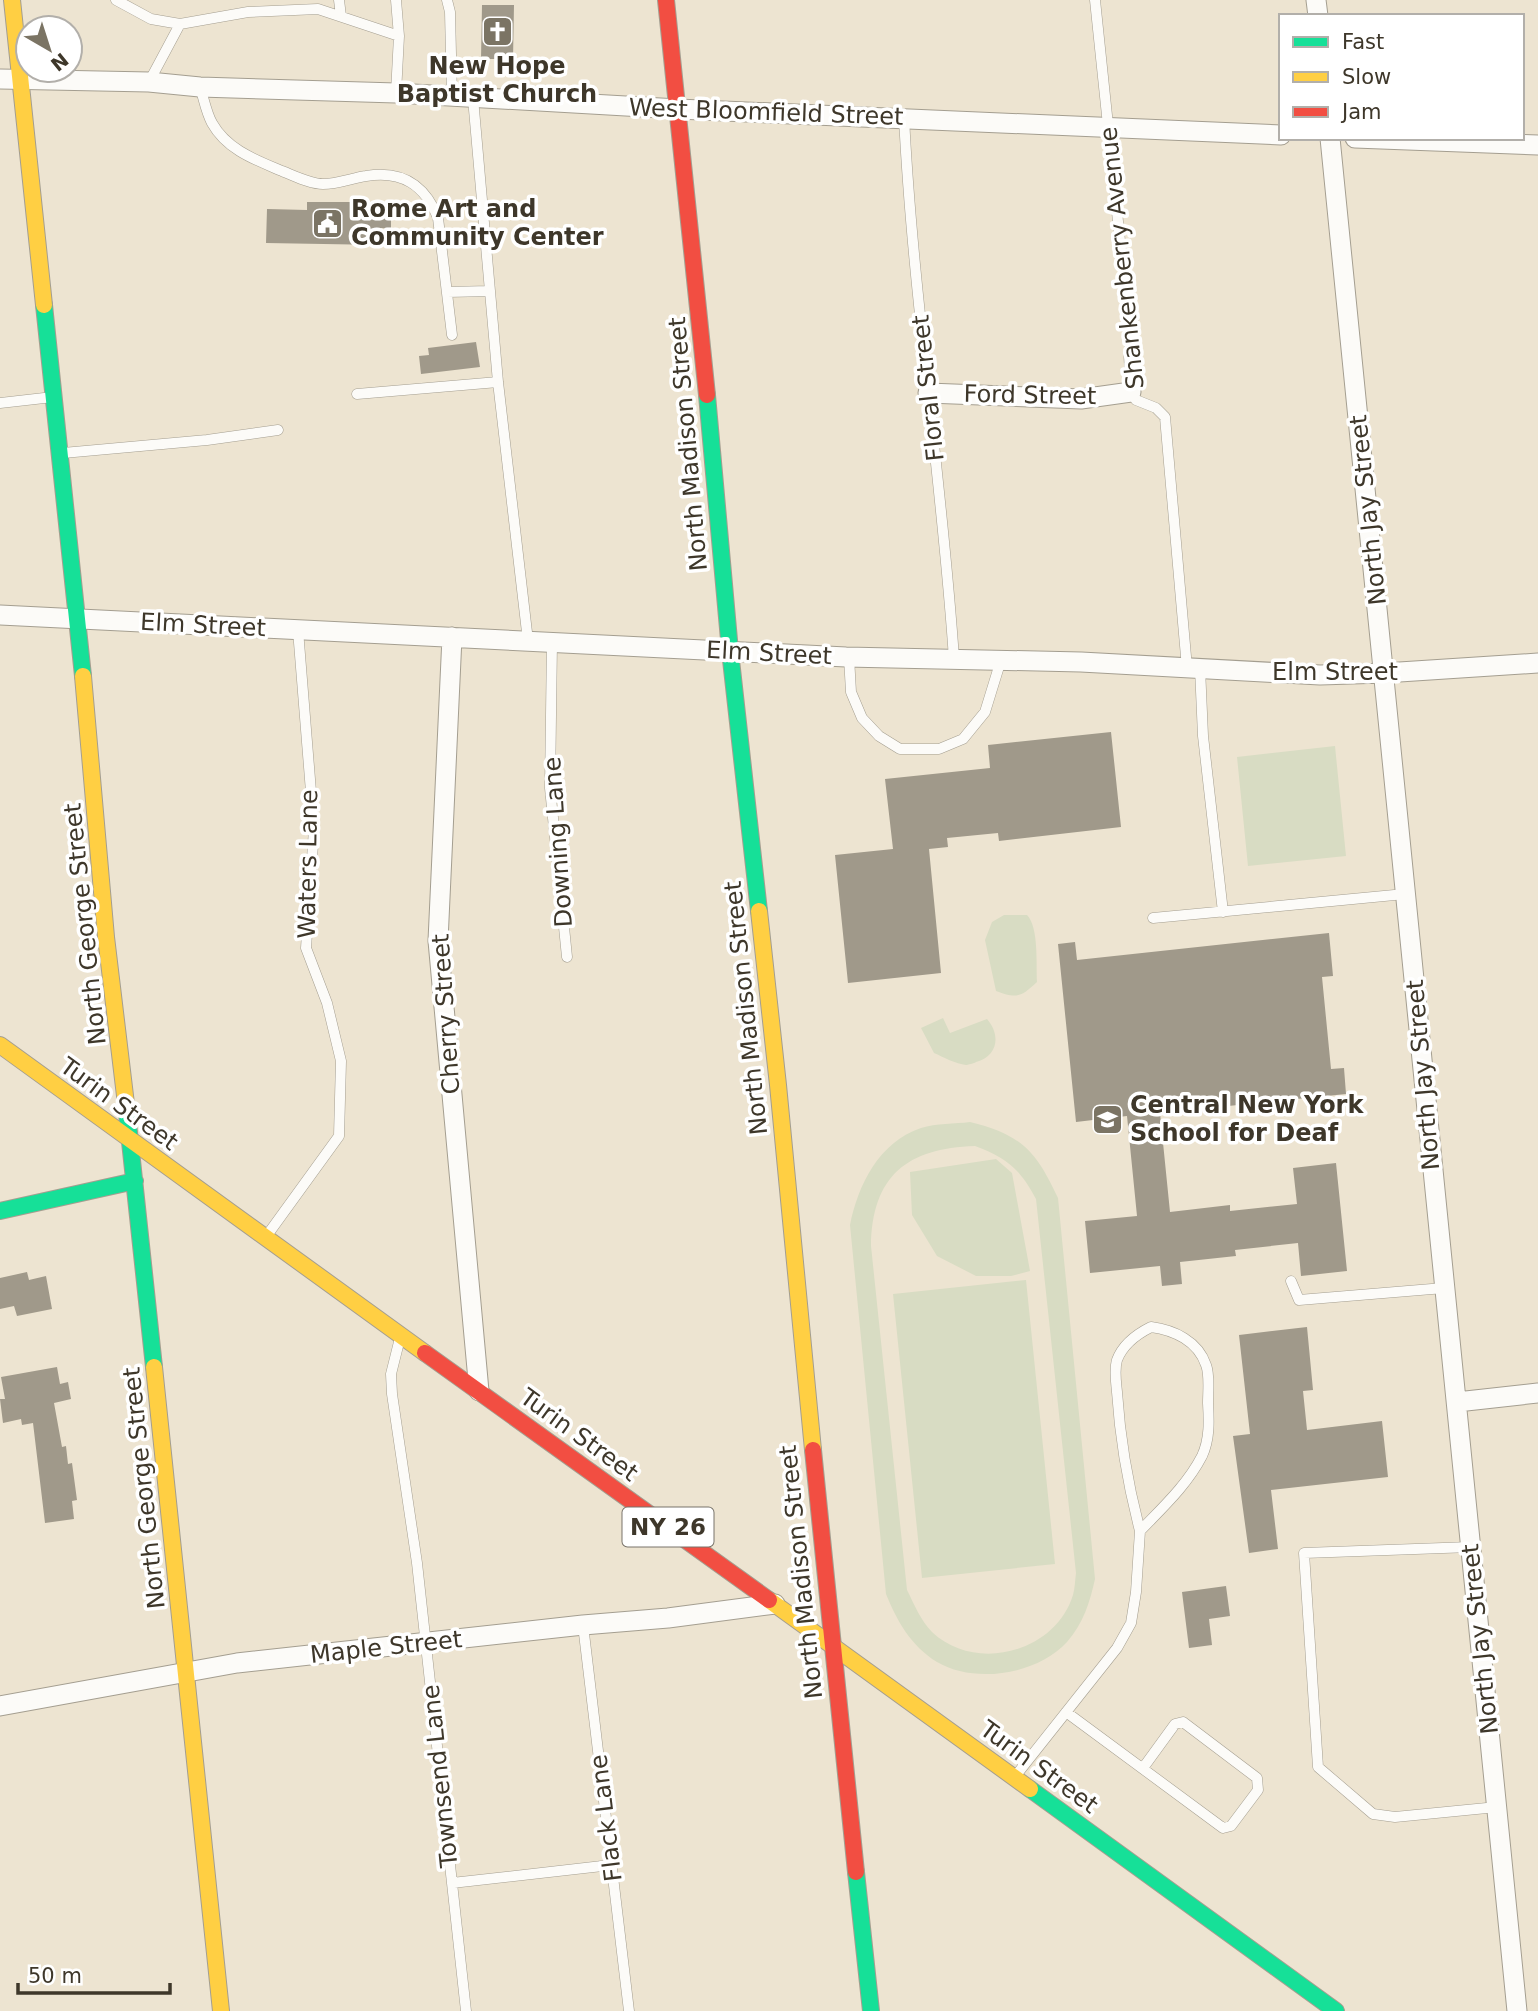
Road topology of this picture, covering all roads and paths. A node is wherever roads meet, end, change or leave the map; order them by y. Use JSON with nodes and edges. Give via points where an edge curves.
{"nodes":[{"id":1,"x":12,"y":0,"type":"edge"},
{"id":2,"x":116,"y":0,"type":"edge"},
{"id":3,"x":339,"y":0,"type":"edge"},
{"id":4,"x":396,"y":0,"type":"edge"},
{"id":5,"x":447,"y":0,"type":"edge"},
{"id":6,"x":666,"y":0,"type":"edge"},
{"id":7,"x":1095,"y":0,"type":"edge"},
{"id":8,"x":341,"y":16,"type":"junction"},
{"id":9,"x":180,"y":24,"type":"junction"},
{"id":10,"x":399,"y":36,"type":"junction"},
{"id":11,"x":10,"y":79,"type":"edge"},
{"id":12,"x":149,"y":82,"type":"junction"},
{"id":13,"x":200,"y":87,"type":"junction"},
{"id":14,"x":396,"y":93,"type":"junction"},
{"id":15,"x":453,"y":97,"type":"junction"},
{"id":16,"x":473,"y":98,"type":"junction"},
{"id":17,"x":678,"y":109,"type":"junction"},
{"id":18,"x":904,"y":117,"type":"junction"},
{"id":19,"x":1109,"y":126,"type":"junction"},
{"id":20,"x":1279,"y":135,"type":"edge"},
{"id":21,"x":1330,"y":140,"type":"edge"},
{"id":22,"x":1407,"y":140,"type":"edge"},
{"id":23,"x":1538,"y":145,"type":"edge"},
{"id":24,"x":490,"y":291,"type":"junction"},
{"id":25,"x":447,"y":292,"type":"junction"},
{"id":26,"x":452,"y":335,"type":"dead end"},
{"id":27,"x":498,"y":382,"type":"junction"},
{"id":28,"x":1131,"y":392,"type":"junction"},
{"id":29,"x":928,"y":393,"type":"junction"},
{"id":30,"x":357,"y":394,"type":"dead end"},
{"id":31,"x":53,"y":397,"type":"junction"},
{"id":32,"x":0,"y":403,"type":"edge"},
{"id":33,"x":278,"y":430,"type":"dead end"},
{"id":34,"x":59,"y":453,"type":"junction"},
{"id":35,"x":0,"y":615,"type":"edge"},
{"id":36,"x":77,"y":619,"type":"junction"},
{"id":37,"x":298,"y":630,"type":"junction"},
{"id":38,"x":452,"y":637,"type":"junction"},
{"id":39,"x":527,"y":641,"type":"junction"},
{"id":40,"x":552,"y":642,"type":"junction"},
{"id":41,"x":730,"y":651,"type":"junction"},
{"id":42,"x":849,"y":657,"type":"junction"},
{"id":43,"x":954,"y":659,"type":"junction"},
{"id":44,"x":1001,"y":660,"type":"junction"},
{"id":45,"x":1538,"y":663,"type":"edge"},
{"id":46,"x":1193,"y":668,"type":"junction"},
{"id":47,"x":1384,"y":673,"type":"junction"},
{"id":48,"x":1405,"y":894,"type":"junction"},
{"id":49,"x":1223,"y":912,"type":"junction"},
{"id":50,"x":1153,"y":918,"type":"dead end"},
{"id":51,"x":567,"y":957,"type":"dead end"},
{"id":52,"x":0,"y":1045,"type":"edge"},
{"id":53,"x":131,"y":1142,"type":"junction"},
{"id":54,"x":135,"y":1181,"type":"junction"},
{"id":55,"x":0,"y":1211,"type":"edge"},
{"id":56,"x":265,"y":1238,"type":"junction"},
{"id":57,"x":1291,"y":1281,"type":"dead end"},
{"id":58,"x":1444,"y":1289,"type":"junction"},
{"id":59,"x":400,"y":1334,"type":"junction"},
{"id":60,"x":479,"y":1391,"type":"junction"},
{"id":61,"x":1538,"y":1393,"type":"edge"},
{"id":62,"x":1457,"y":1402,"type":"junction"},
{"id":63,"x":1140,"y":1531,"type":"junction"},
{"id":64,"x":1471,"y":1547,"type":"junction"},
{"id":65,"x":775,"y":1604,"type":"junction"},
{"id":66,"x":583,"y":1625,"type":"junction"},
{"id":67,"x":425,"y":1643,"type":"junction"},
{"id":68,"x":831,"y":1644,"type":"junction"},
{"id":69,"x":185,"y":1671,"type":"junction"},
{"id":70,"x":0,"y":1706,"type":"edge"},
{"id":71,"x":1066,"y":1712,"type":"junction"},
{"id":72,"x":1143,"y":1768,"type":"junction"},
{"id":73,"x":1015,"y":1778,"type":"junction"},
{"id":74,"x":1497,"y":1807,"type":"junction"},
{"id":75,"x":611,"y":1865,"type":"junction"},
{"id":76,"x":452,"y":1883,"type":"junction"},
{"id":77,"x":221,"y":2011,"type":"edge"},
{"id":78,"x":466,"y":2011,"type":"edge"},
{"id":79,"x":629,"y":2011,"type":"edge"},
{"id":80,"x":871,"y":2011,"type":"edge"},
{"id":81,"x":1336,"y":2011,"type":"edge"},
{"id":82,"x":1517,"y":2011,"type":"edge"}],
"edges":[{"from":1,"to":11,"type":"street","name":"North George Street"},
{"from":2,"to":9,"type":"lane","via":[[151,19]]},
{"from":3,"to":8,"type":"lane"},
{"from":4,"to":10,"type":"lane"},
{"from":5,"to":15,"type":"lane"},
{"from":6,"to":17,"type":"street","name":"North Madison Street"},
{"from":7,"to":19,"type":"lane","name":"Shankenberry Avenue"},
{"from":8,"to":9,"type":"lane","via":[[318,9],[248,12]]},
{"from":8,"to":10,"type":"lane"},
{"from":9,"to":12,"type":"lane"},
{"from":10,"to":14,"type":"lane"},
{"from":11,"to":12,"type":"street","name":"West Bloomfield Street"},
{"from":11,"to":31,"type":"street","name":"North George Street"},
{"from":12,"to":13,"type":"street","name":"West Bloomfield Street"},
{"from":13,"to":14,"type":"street","name":"West Bloomfield Street"},
{"from":13,"to":25,"type":"lane","via":[[211,122],[221,136],[257,161],[320,184],[387,175],[420,188],[432,201],[438,218]]},
{"from":14,"to":15,"type":"street","name":"West Bloomfield Street"},
{"from":15,"to":16,"type":"street","name":"West Bloomfield Street"},
{"from":16,"to":17,"type":"street","name":"West Bloomfield Street"},
{"from":16,"to":24,"type":"lane"},
{"from":17,"to":18,"type":"street","name":"West Bloomfield Street"},
{"from":17,"to":41,"type":"street","name":"North Madison Street"},
{"from":18,"to":19,"type":"street","name":"West Bloomfield Street"},
{"from":18,"to":29,"type":"lane","name":"Floral Street"},
{"from":19,"to":20,"type":"street","name":"West Bloomfield Street"},
{"from":19,"to":28,"type":"lane","name":"Shankenberry Avenue","via":[[1133,321]]},
{"from":21,"to":47,"type":"street","name":"North Jay Street"},
{"from":22,"to":23,"type":"street"},
{"from":24,"to":25,"type":"lane"},
{"from":24,"to":27,"type":"lane"},
{"from":25,"to":26,"type":"lane"},
{"from":27,"to":30,"type":"lane"},
{"from":27,"to":39,"type":"lane"},
{"from":28,"to":29,"type":"street","name":"Ford Street","via":[[1081,399]]},
{"from":28,"to":46,"type":"lane","name":"Shankenberry Avenue","via":[[1165,417]]},
{"from":29,"to":43,"type":"lane","name":"Floral Street"},
{"from":31,"to":32,"type":"lane"},
{"from":31,"to":34,"type":"street","name":"North George Street"},
{"from":33,"to":34,"type":"lane"},
{"from":34,"to":36,"type":"street","name":"North George Street"},
{"from":35,"to":36,"type":"street","name":"Elm Street"},
{"from":36,"to":37,"type":"street","name":"Elm Street"},
{"from":36,"to":53,"type":"street","name":"North George Street","via":[[106,937]]},
{"from":37,"to":38,"type":"street","name":"Elm Street"},
{"from":37,"to":56,"type":"lane","name":"Waters Lane","via":[[314,830],[306,948],[327,1003],[341,1061],[338,1136]]},
{"from":38,"to":39,"type":"street","name":"Elm Street"},
{"from":38,"to":60,"type":"street","name":"Cherry Street","via":[[438,941]]},
{"from":39,"to":40,"type":"street","name":"Elm Street"},
{"from":40,"to":41,"type":"street","name":"Elm Street"},
{"from":40,"to":51,"type":"lane","name":"Downing Lane","via":[[550,788]]},
{"from":41,"to":42,"type":"street","name":"Elm Street"},
{"from":41,"to":68,"type":"street","name":"North Madison Street","via":[[778,1085]]},
{"from":42,"to":43,"type":"street","name":"Elm Street"},
{"from":42,"to":44,"type":"lane","via":[[851,692],[862,718],[900,749],[939,749],[963,739],[985,712]]},
{"from":43,"to":44,"type":"street","name":"Elm Street"},
{"from":44,"to":46,"type":"street","name":"Elm Street"},
{"from":45,"to":47,"type":"street","name":"Elm Street"},
{"from":46,"to":47,"type":"street","name":"Elm Street","via":[[1320,675]]},
{"from":46,"to":49,"type":"lane","name":"Shankenberry Avenue"},
{"from":47,"to":48,"type":"street","name":"North Jay Street"},
{"from":48,"to":49,"type":"lane"},
{"from":48,"to":58,"type":"street","name":"North Jay Street"},
{"from":49,"to":50,"type":"lane"},
{"from":52,"to":53,"type":"street","name":"Turin Street","number":"NY 26"},
{"from":53,"to":54,"type":"street","name":"North George Street"},
{"from":53,"to":56,"type":"street","name":"Turin Street","number":"NY 26"},
{"from":54,"to":55,"type":"street"},
{"from":54,"to":69,"type":"street","name":"North George Street"},
{"from":56,"to":59,"type":"street","name":"Turin Street","number":"NY 26"},
{"from":57,"to":58,"type":"lane","via":[[1299,1300]]},
{"from":58,"to":62,"type":"street","name":"North Jay Street"},
{"from":59,"to":60,"type":"street","name":"Turin Street","number":"NY 26"},
{"from":59,"to":67,"type":"lane","name":"Townsend Lane","via":[[391,1374],[392,1394]]},
{"from":60,"to":65,"type":"street","name":"Turin Street","number":"NY 26"},
{"from":61,"to":62,"type":"street"},
{"from":62,"to":64,"type":"street","name":"North Jay Street"},
{"from":63,"to":63,"type":"lane","via":[[1180,1490],[1203,1454],[1209,1427],[1206,1365],[1183,1336],[1151,1327],[1136,1334],[1115,1367],[1130,1492]]},
{"from":63,"to":71,"type":"lane","via":[[1131,1623]]},
{"from":64,"to":74,"type":"street","name":"North Jay Street"},
{"from":64,"to":74,"type":"lane","via":[[1304,1553],[1318,1768],[1373,1814],[1395,1817]]},
{"from":65,"to":66,"type":"street","name":"Maple Street"},
{"from":65,"to":68,"type":"street","name":"Turin Street","number":"NY 26"},
{"from":66,"to":67,"type":"street","name":"Maple Street"},
{"from":66,"to":75,"type":"lane","name":"Flack Lane"},
{"from":67,"to":69,"type":"street","name":"Maple Street"},
{"from":67,"to":76,"type":"lane","name":"Townsend Lane"},
{"from":68,"to":73,"type":"street","name":"Turin Street","number":"NY 26"},
{"from":68,"to":80,"type":"street","name":"North Madison Street"},
{"from":69,"to":70,"type":"street","name":"Maple Street"},
{"from":69,"to":77,"type":"street","name":"North George Street"},
{"from":71,"to":72,"type":"lane"},
{"from":71,"to":73,"type":"lane"},
{"from":72,"to":72,"type":"lane","via":[[1223,1828],[1231,1826],[1258,1790],[1257,1778],[1183,1722],[1175,1724]]},
{"from":73,"to":81,"type":"street","name":"Turin Street","number":"NY 26"},
{"from":74,"to":82,"type":"street","name":"North Jay Street"},
{"from":75,"to":76,"type":"lane"},
{"from":75,"to":79,"type":"lane","name":"Flack Lane"},
{"from":76,"to":78,"type":"lane","name":"Townsend Lane"}]}
